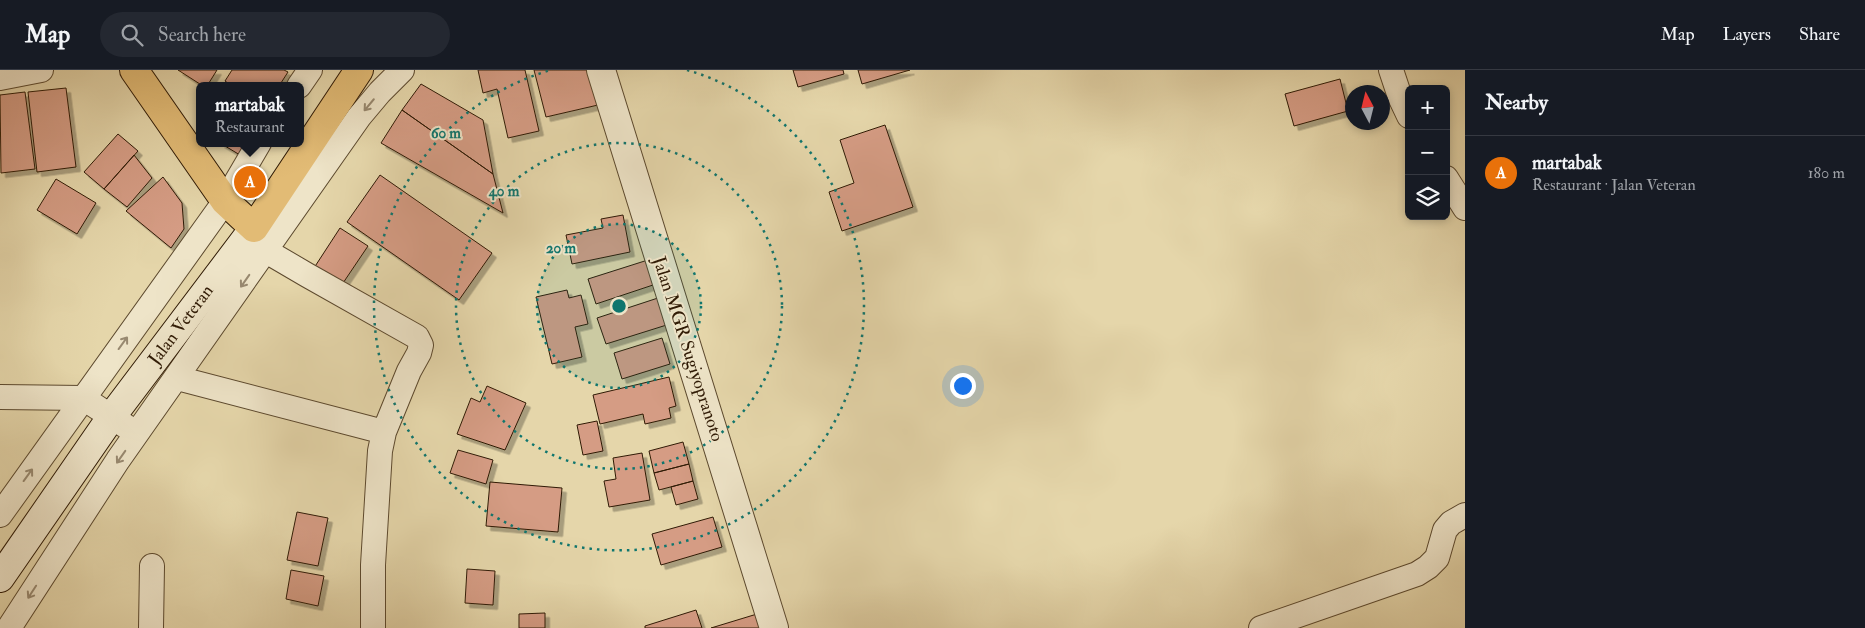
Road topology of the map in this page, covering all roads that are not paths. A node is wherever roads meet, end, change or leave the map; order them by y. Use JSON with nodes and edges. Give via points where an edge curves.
{"nodes":[{"id":1,"x":41,"y":70,"type":"edge"},
{"id":2,"x":134,"y":70,"type":"edge"},
{"id":3,"x":310,"y":70,"type":"edge"},
{"id":4,"x":359,"y":70,"type":"edge"},
{"id":5,"x":402,"y":70,"type":"edge"},
{"id":6,"x":601,"y":70,"type":"edge"},
{"id":7,"x":1391,"y":70,"type":"edge"},
{"id":8,"x":0,"y":78,"type":"edge"},
{"id":9,"x":301,"y":82,"type":"edge"},
{"id":10,"x":1405,"y":108,"type":"edge"},
{"id":11,"x":257,"y":147,"type":"edge"},
{"id":12,"x":1450,"y":184,"type":"edge"},
{"id":13,"x":225,"y":201,"type":"junction"},
{"id":14,"x":1465,"y":208,"type":"edge"},
{"id":15,"x":260,"y":239,"type":"junction"},
{"id":16,"x":177,"y":378,"type":"junction"},
{"id":17,"x":0,"y":397,"type":"edge"},
{"id":18,"x":83,"y":398,"type":"junction"},
{"id":19,"x":112,"y":416,"type":"junction"},
{"id":20,"x":384,"y":432,"type":"junction"},
{"id":21,"x":137,"y":433,"type":"junction"},
{"id":22,"x":0,"y":515,"type":"edge"},
{"id":23,"x":1465,"y":515,"type":"edge"},
{"id":24,"x":152,"y":566,"type":"dead end"},
{"id":25,"x":0,"y":578,"type":"edge"},
{"id":26,"x":9,"y":628,"type":"edge"},
{"id":27,"x":151,"y":628,"type":"edge"},
{"id":28,"x":373,"y":628,"type":"edge"},
{"id":29,"x":774,"y":628,"type":"edge"},
{"id":30,"x":1261,"y":628,"type":"edge"}],
"edges":[{"from":1,"to":8,"type":"street"},
{"from":2,"to":13,"type":"main road"},
{"from":3,"to":9,"type":"street"},
{"from":4,"to":15,"type":"main road","name":"Jalan Veteran"},
{"from":5,"to":15,"type":"street","one_way":true,"via":[[380,92]]},
{"from":6,"to":29,"type":"street","name":"Jalan MGR Sugiyopranoto"},
{"from":7,"to":10,"type":"street"},
{"from":11,"to":13,"type":"street"},
{"from":12,"to":14,"type":"street"},
{"from":13,"to":15,"type":"main road"},
{"from":18,"to":13,"type":"street","one_way":true},
{"from":15,"to":16,"type":"street","one_way":true},
{"from":15,"to":19,"type":"street","name":"Jalan Veteran"},
{"from":15,"to":20,"type":"street","via":[[306,275],[417,337],[421,344],[419,353]]},
{"from":16,"to":20,"type":"street"},
{"from":16,"to":21,"type":"street"},
{"from":17,"to":18,"type":"street"},
{"from":18,"to":19,"type":"street"},
{"from":22,"to":18,"type":"street","one_way":true},
{"from":19,"to":21,"type":"street"},
{"from":19,"to":25,"type":"street","name":"Jalan Veteran"},
{"from":20,"to":28,"type":"street","via":[[374,556]]},
{"from":21,"to":26,"type":"street","one_way":true},
{"from":23,"to":30,"type":"street","via":[[1445,530],[1437,558],[1417,574]]},
{"from":24,"to":27,"type":"street"}]}
